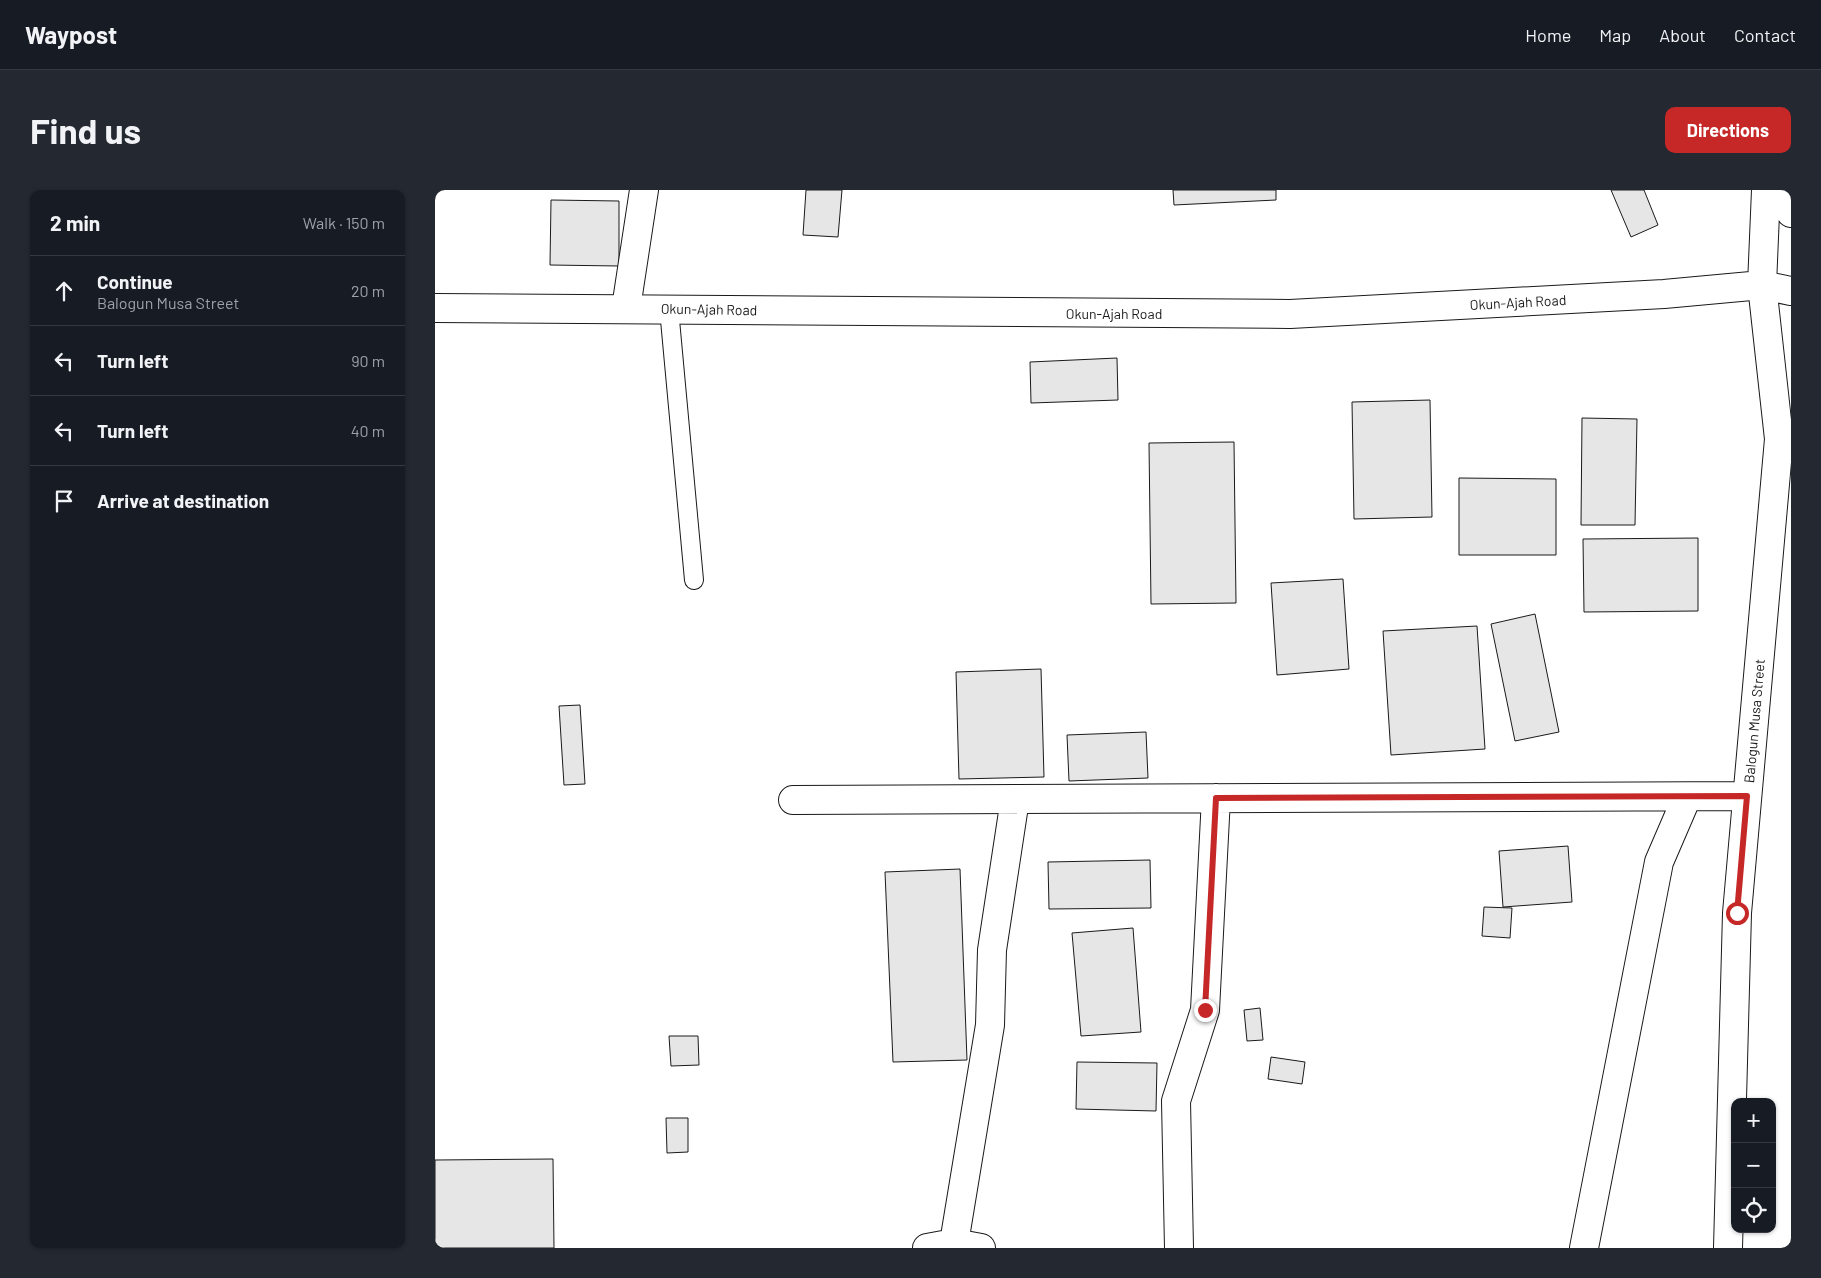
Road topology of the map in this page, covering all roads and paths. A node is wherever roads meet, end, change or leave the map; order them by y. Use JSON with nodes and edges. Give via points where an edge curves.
{"nodes":[{"id":1,"x":644,"y":190,"type":"edge"},
{"id":2,"x":1766,"y":190,"type":"edge"},
{"id":3,"x":1775,"y":190,"type":"edge"},
{"id":4,"x":1791,"y":213,"type":"edge"},
{"id":5,"x":1762,"y":284,"type":"junction"},
{"id":6,"x":1791,"y":291,"type":"edge"},
{"id":7,"x":435,"y":308,"type":"edge"},
{"id":8,"x":626,"y":308,"type":"junction"},
{"id":9,"x":669,"y":309,"type":"junction"},
{"id":10,"x":694,"y":580,"type":"dead end"},
{"id":11,"x":1747,"y":796,"type":"junction"},
{"id":12,"x":1687,"y":797,"type":"junction"},
{"id":13,"x":1216,"y":798,"type":"junction"},
{"id":14,"x":1015,"y":799,"type":"junction"},
{"id":15,"x":793,"y":800,"type":"dead end"},
{"id":16,"x":954,"y":1243,"type":"junction"},
{"id":17,"x":927,"y":1248,"type":"edge"},
{"id":18,"x":981,"y":1248,"type":"edge"},
{"id":19,"x":1179,"y":1248,"type":"edge"},
{"id":20,"x":1584,"y":1248,"type":"edge"},
{"id":21,"x":1728,"y":1248,"type":"edge"}],
"edges":[{"from":1,"to":8,"type":"street"},
{"from":2,"to":5,"type":"street","name":"Balogun Musa Street"},
{"from":3,"to":4,"type":"street"},
{"from":5,"to":6,"type":"street","name":"Okun-Ajah Road"},
{"from":5,"to":9,"type":"street","name":"Okun-Ajah Road","via":[[1664,294],[1290,314]]},
{"from":5,"to":11,"type":"street","name":"Balogun Musa Street","via":[[1779,439]]},
{"from":7,"to":8,"type":"street","name":"Okun-Ajah Road"},
{"from":8,"to":9,"type":"street","name":"Okun-Ajah Road"},
{"from":9,"to":10,"type":"lane"},
{"from":11,"to":12,"type":"street"},
{"from":11,"to":21,"type":"street","name":"Balogun Musa Street","via":[[1737,913]]},
{"from":12,"to":13,"type":"street"},
{"from":12,"to":20,"type":"street","via":[[1659,862]]},
{"from":13,"to":14,"type":"street"},
{"from":13,"to":19,"type":"street","via":[[1205,1010],[1176,1101]]},
{"from":14,"to":15,"type":"street"},
{"from":14,"to":16,"type":"street","via":[[992,950],[990,1025]]},
{"from":16,"to":17,"type":"street"},
{"from":16,"to":18,"type":"street"}]}
